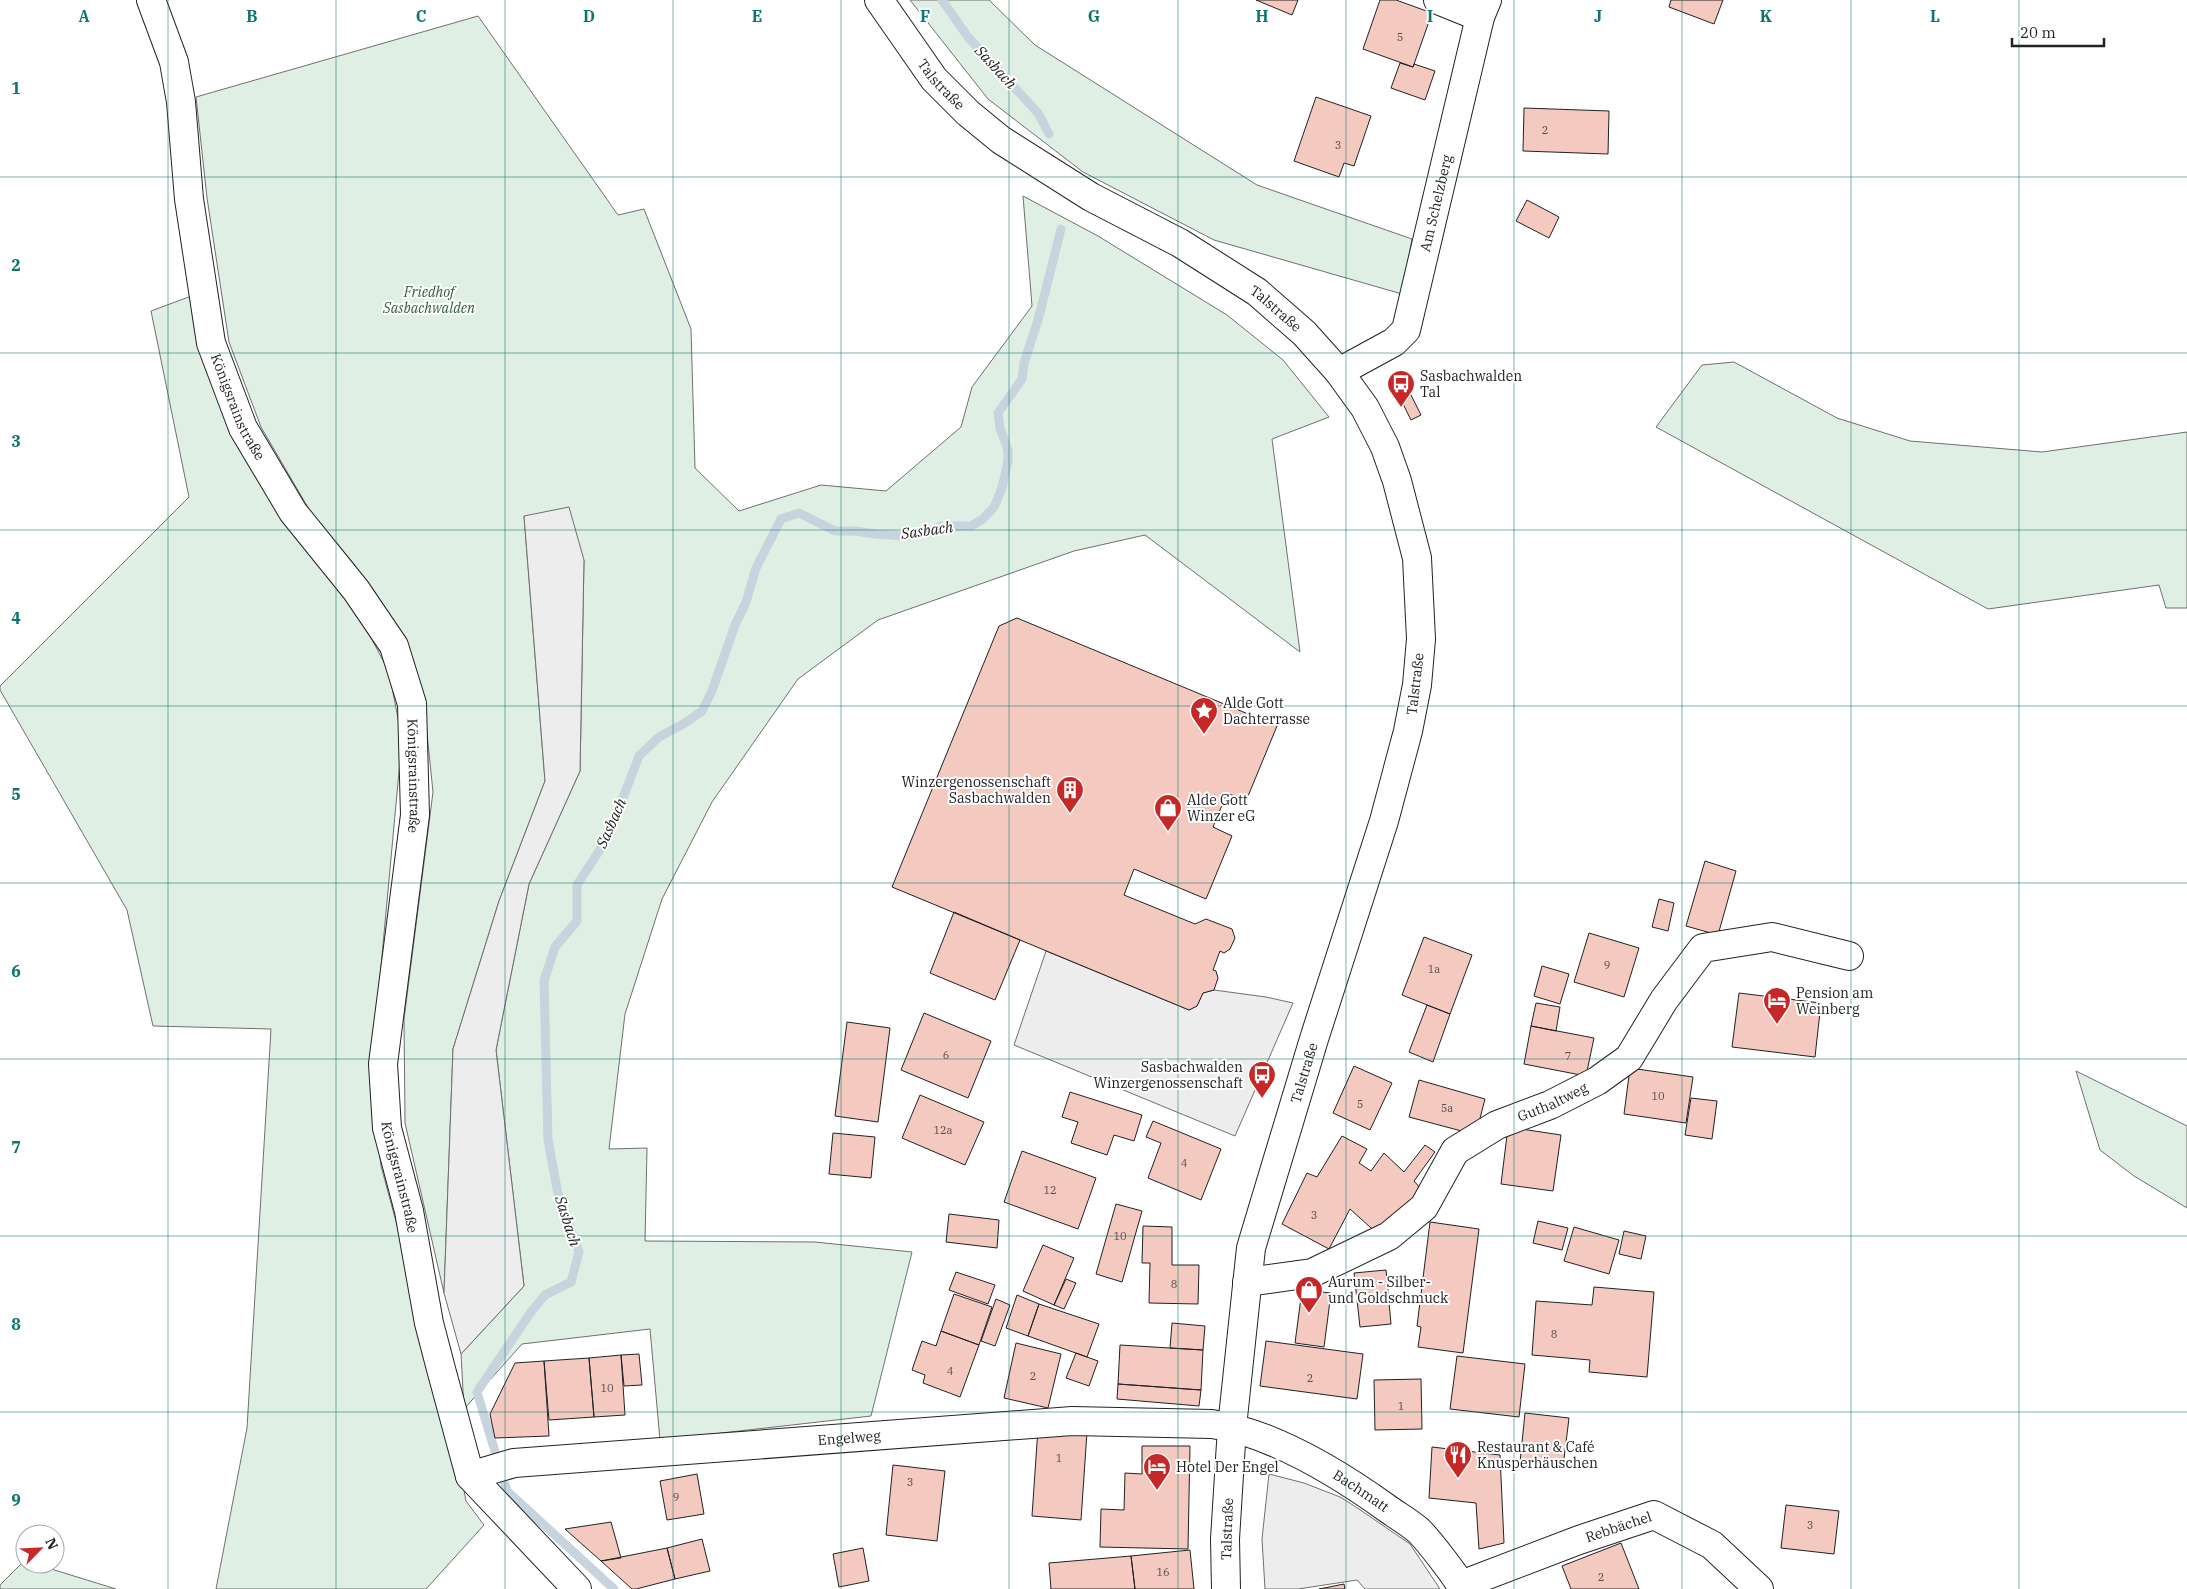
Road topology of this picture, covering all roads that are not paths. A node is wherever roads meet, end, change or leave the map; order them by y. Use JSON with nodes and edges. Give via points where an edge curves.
{"nodes":[{"id":1,"x":151,"y":0,"type":"edge"},
{"id":2,"x":879,"y":0,"type":"edge"},
{"id":3,"x":1438,"y":0,"type":"edge"},
{"id":4,"x":1483,"y":8,"type":"edge"},
{"id":5,"x":1339,"y":372,"type":"junction"},
{"id":6,"x":1849,"y":956,"type":"dead end"},
{"id":7,"x":1247,"y":1282,"type":"junction"},
{"id":8,"x":1232,"y":1427,"type":"junction"},
{"id":9,"x":470,"y":1476,"type":"junction"},
{"id":10,"x":1462,"y":1587,"type":"edge"},
{"id":11,"x":577,"y":1589,"type":"edge"},
{"id":12,"x":1226,"y":1589,"type":"edge"},
{"id":13,"x":1759,"y":1589,"type":"edge"}],
"edges":[{"from":1,"to":9,"type":"street","name":"Königsrainstraße","via":[[174,62],[181,102],[189,199],[211,343],[243,428],[293,512],[356,590],[394,646],[412,704],[415,815],[383,1064],[387,1128],[409,1211],[429,1324]]},
{"from":2,"to":5,"type":"street","name":"Talstraße","via":[[934,80],[1001,140],[1091,198],[1180,243],[1257,292],[1304,333]]},
{"from":3,"to":4,"type":"street"},
{"from":4,"to":5,"type":"street","name":"Am Schelzberg","via":[[1406,330],[1394,342]]},
{"from":5,"to":7,"type":"street","name":"Talstraße","via":[[1366,408],[1385,447],[1407,514],[1420,602],[1417,685],[1384,821],[1274,1168],[1251,1248]]},
{"from":6,"to":7,"type":"street","name":"Guthaltweg","via":[[1772,937],[1703,948],[1664,1000],[1629,1058],[1597,1081],[1497,1125],[1455,1151],[1424,1207],[1389,1236],[1312,1273]]},
{"from":7,"to":8,"type":"street","name":"Talstraße"},
{"from":8,"to":9,"type":"street","name":"Engelweg","via":[[1072,1421],[514,1463]]},
{"from":8,"to":10,"type":"street","name":"Bachmatt","via":[[1300,1455],[1360,1489],[1420,1532]]},
{"from":8,"to":12,"type":"street","name":"Talstraße","via":[[1225,1539]]},
{"from":9,"to":11,"type":"street","name":"Königsrainstraße"},
{"from":10,"to":13,"type":"street","name":"Rebbächel","via":[[1579,1540],[1654,1516],[1712,1545]]}]}
